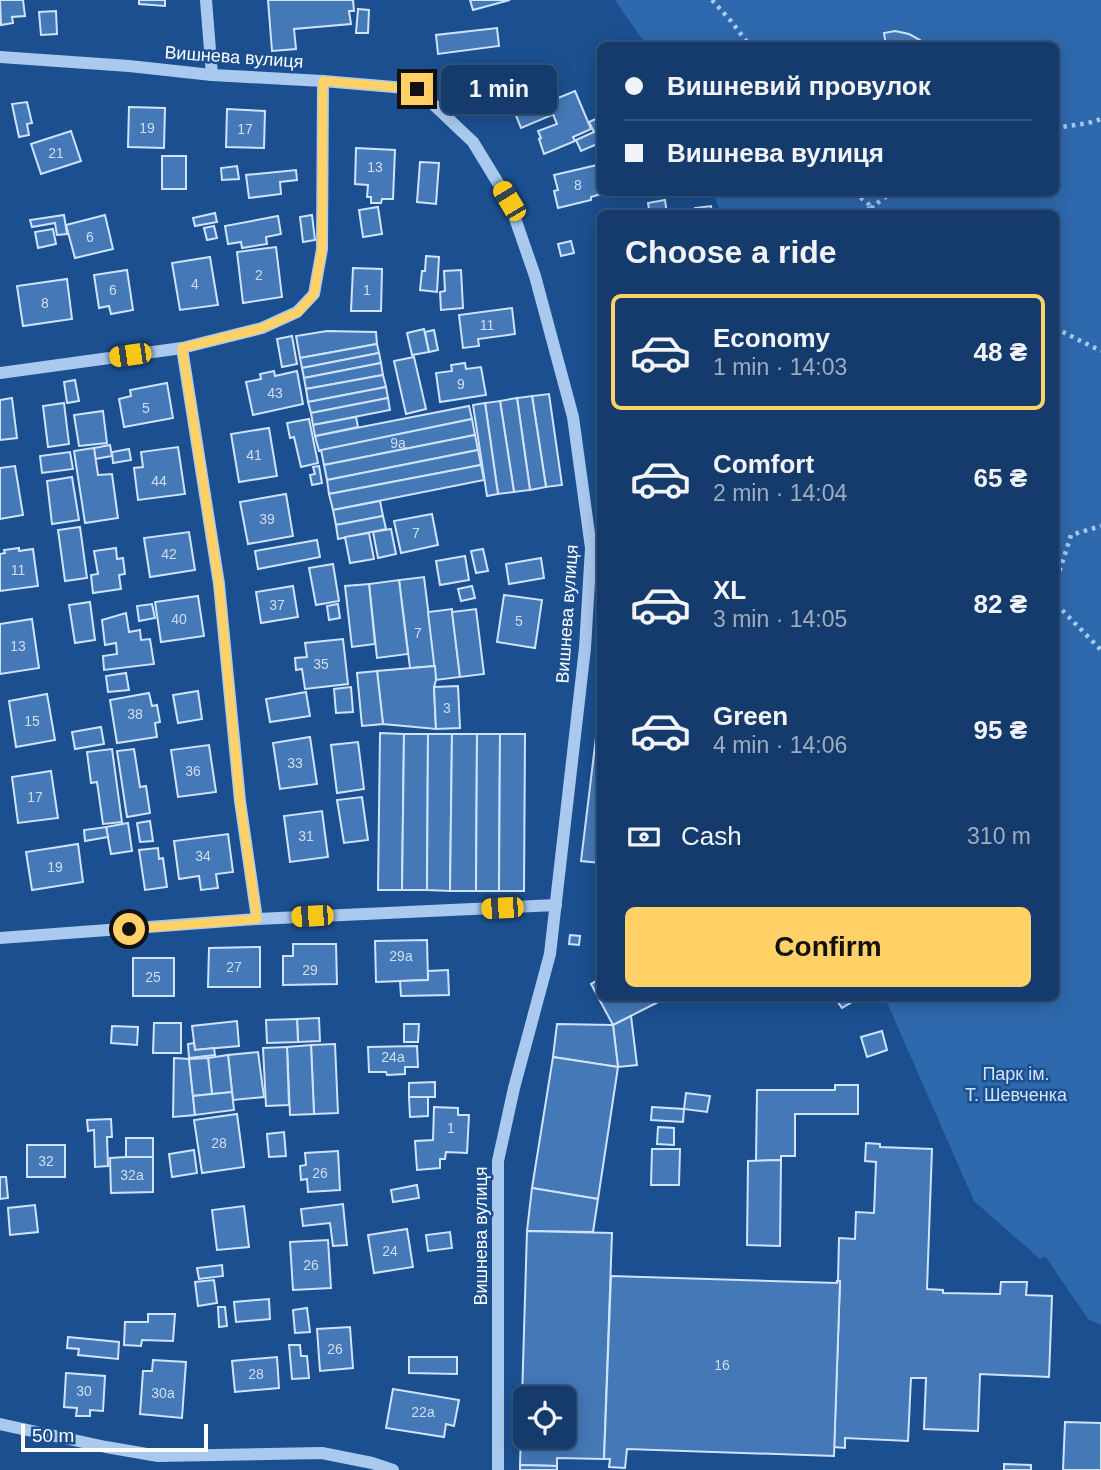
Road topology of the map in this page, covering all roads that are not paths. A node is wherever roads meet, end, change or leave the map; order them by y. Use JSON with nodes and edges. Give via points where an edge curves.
{"nodes":[{"id":1,"x":206,"y":0,"type":"edge"},
{"id":2,"x":0,"y":57,"type":"edge"},
{"id":3,"x":212,"y":75,"type":"junction"},
{"id":4,"x":323,"y":81,"type":"junction"},
{"id":5,"x":182,"y":348,"type":"junction"},
{"id":6,"x":0,"y":373,"type":"edge"},
{"id":7,"x":556,"y":905,"type":"junction"},
{"id":8,"x":257,"y":919,"type":"junction"},
{"id":9,"x":0,"y":938,"type":"edge"},
{"id":10,"x":0,"y":1424,"type":"edge"},
{"id":11,"x":158,"y":1456,"type":"junction"},
{"id":12,"x":160,"y":1470,"type":"edge"},
{"id":13,"x":393,"y":1470,"type":"edge"},
{"id":14,"x":498,"y":1470,"type":"edge"}],
"edges":[{"from":1,"to":3,"type":"street"},
{"from":2,"to":3,"type":"street","name":"Вишнева вулиця"},
{"from":3,"to":4,"type":"street","name":"Вишнева вулиця"},
{"from":4,"to":5,"type":"street","via":[[322,249],[314,294],[298,312],[262,328]]},
{"from":4,"to":7,"type":"street","name":"Вишнева вулиця","via":[[417,89],[473,142],[509,201],[535,276],[573,417],[591,548],[585,649]]},
{"from":5,"to":6,"type":"street"},
{"from":5,"to":8,"type":"street","via":[[219,584],[240,801]]},
{"from":7,"to":8,"type":"street"},
{"from":7,"to":14,"type":"street","name":"Вишнева вулиця","via":[[550,954],[498,1161]]},
{"from":8,"to":9,"type":"street"},
{"from":10,"to":11,"type":"street"},
{"from":11,"to":12,"type":"street"},
{"from":11,"to":13,"type":"street","via":[[322,1453]]}]}
